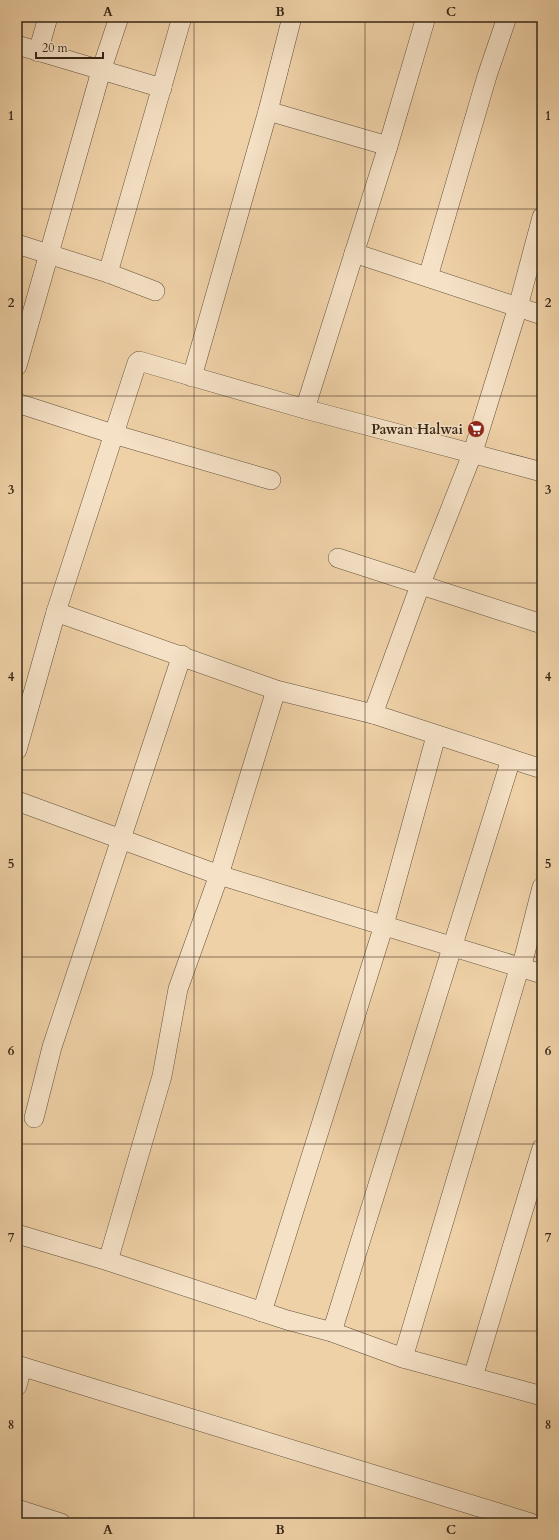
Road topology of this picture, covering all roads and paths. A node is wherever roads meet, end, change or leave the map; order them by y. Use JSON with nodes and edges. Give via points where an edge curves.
{"nodes":[{"id":1,"x":48,"y":17,"type":"edge"},
{"id":2,"x":119,"y":17,"type":"edge"},
{"id":3,"x":182,"y":17,"type":"edge"},
{"id":4,"x":292,"y":17,"type":"edge"},
{"id":5,"x":426,"y":17,"type":"edge"},
{"id":6,"x":507,"y":17,"type":"edge"},
{"id":7,"x":17,"y":45,"type":"edge"},
{"id":8,"x":38,"y":52,"type":"junction"},
{"id":9,"x":101,"y":71,"type":"junction"},
{"id":10,"x":162,"y":88,"type":"junction"},
{"id":11,"x":268,"y":110,"type":"junction"},
{"id":12,"x":388,"y":146,"type":"junction"},
{"id":13,"x":541,"y":227,"type":"edge"},
{"id":14,"x":17,"y":244,"type":"edge"},
{"id":15,"x":49,"y":253,"type":"junction"},
{"id":16,"x":354,"y":253,"type":"junction"},
{"id":17,"x":108,"y":273,"type":"junction"},
{"id":18,"x":428,"y":277,"type":"junction"},
{"id":19,"x":155,"y":291,"type":"dead end"},
{"id":20,"x":518,"y":307,"type":"junction"},
{"id":21,"x":542,"y":314,"type":"edge"},
{"id":22,"x":17,"y":366,"type":"edge"},
{"id":23,"x":192,"y":377,"type":"junction"},
{"id":24,"x":17,"y":403,"type":"edge"},
{"id":25,"x":305,"y":409,"type":"junction"},
{"id":26,"x":113,"y":434,"type":"junction"},
{"id":27,"x":473,"y":452,"type":"junction"},
{"id":28,"x":542,"y":472,"type":"edge"},
{"id":29,"x":271,"y":480,"type":"dead end"},
{"id":30,"x":338,"y":558,"type":"dead end"},
{"id":31,"x":421,"y":585,"type":"junction"},
{"id":32,"x":56,"y":612,"type":"junction"},
{"id":33,"x":542,"y":624,"type":"edge"},
{"id":34,"x":182,"y":655,"type":"junction"},
{"id":35,"x":276,"y":690,"type":"junction"},
{"id":36,"x":373,"y":714,"type":"junction"},
{"id":37,"x":436,"y":736,"type":"junction"},
{"id":38,"x":17,"y":750,"type":"edge"},
{"id":39,"x":511,"y":759,"type":"junction"},
{"id":40,"x":542,"y":769,"type":"edge"},
{"id":41,"x":17,"y":801,"type":"edge"},
{"id":42,"x":122,"y":838,"type":"junction"},
{"id":43,"x":219,"y":875,"type":"junction"},
{"id":44,"x":542,"y":887,"type":"edge"},
{"id":45,"x":384,"y":925,"type":"junction"},
{"id":46,"x":452,"y":947,"type":"junction"},
{"id":47,"x":521,"y":969,"type":"junction"},
{"id":48,"x":542,"y":974,"type":"edge"},
{"id":49,"x":34,"y":1118,"type":"dead end"},
{"id":50,"x":542,"y":1148,"type":"edge"},
{"id":51,"x":17,"y":1234,"type":"edge"},
{"id":52,"x":108,"y":1261,"type":"junction"},
{"id":53,"x":262,"y":1312,"type":"junction"},
{"id":54,"x":332,"y":1332,"type":"junction"},
{"id":55,"x":402,"y":1358,"type":"junction"},
{"id":56,"x":20,"y":1366,"type":"edge"},
{"id":57,"x":473,"y":1377,"type":"junction"},
{"id":58,"x":17,"y":1386,"type":"edge"},
{"id":59,"x":542,"y":1394,"type":"edge"},
{"id":60,"x":17,"y":1509,"type":"edge"},
{"id":61,"x":60,"y":1523,"type":"edge"},
{"id":62,"x":531,"y":1523,"type":"edge"}],
"edges":[{"from":1,"to":8,"type":"street"},
{"from":2,"to":9,"type":"street"},
{"from":3,"to":10,"type":"street"},
{"from":4,"to":11,"type":"street"},
{"from":5,"to":12,"type":"street"},
{"from":6,"to":18,"type":"street"},
{"from":7,"to":8,"type":"street"},
{"from":8,"to":9,"type":"street"},
{"from":9,"to":10,"type":"street"},
{"from":9,"to":15,"type":"street"},
{"from":10,"to":17,"type":"street"},
{"from":11,"to":12,"type":"street"},
{"from":11,"to":23,"type":"street"},
{"from":12,"to":16,"type":"street"},
{"from":13,"to":20,"type":"street"},
{"from":14,"to":15,"type":"street"},
{"from":15,"to":17,"type":"street"},
{"from":15,"to":22,"type":"street"},
{"from":16,"to":18,"type":"street"},
{"from":16,"to":25,"type":"street"},
{"from":17,"to":19,"type":"street"},
{"from":18,"to":20,"type":"street"},
{"from":20,"to":21,"type":"street"},
{"from":20,"to":27,"type":"street"},
{"from":23,"to":25,"type":"street"},
{"from":23,"to":26,"type":"street","via":[[140,361],[137,363]]},
{"from":24,"to":26,"type":"street"},
{"from":25,"to":27,"type":"street"},
{"from":26,"to":29,"type":"street"},
{"from":26,"to":32,"type":"street"},
{"from":27,"to":28,"type":"street"},
{"from":27,"to":31,"type":"street"},
{"from":30,"to":31,"type":"street"},
{"from":31,"to":33,"type":"street"},
{"from":31,"to":36,"type":"street"},
{"from":32,"to":34,"type":"street"},
{"from":32,"to":38,"type":"street"},
{"from":34,"to":35,"type":"street"},
{"from":34,"to":42,"type":"street"},
{"from":35,"to":36,"type":"street"},
{"from":35,"to":43,"type":"street"},
{"from":36,"to":37,"type":"street"},
{"from":37,"to":39,"type":"street"},
{"from":37,"to":45,"type":"street"},
{"from":39,"to":40,"type":"street"},
{"from":39,"to":46,"type":"street"},
{"from":41,"to":42,"type":"street"},
{"from":42,"to":43,"type":"street"},
{"from":42,"to":49,"type":"street","via":[[52,1047]]},
{"from":43,"to":45,"type":"street"},
{"from":43,"to":52,"type":"street","via":[[178,989],[162,1076]]},
{"from":44,"to":47,"type":"street"},
{"from":45,"to":46,"type":"street"},
{"from":45,"to":53,"type":"street"},
{"from":46,"to":47,"type":"street"},
{"from":46,"to":54,"type":"street"},
{"from":47,"to":48,"type":"street"},
{"from":47,"to":55,"type":"street"},
{"from":50,"to":57,"type":"street"},
{"from":51,"to":52,"type":"street"},
{"from":52,"to":53,"type":"street"},
{"from":53,"to":54,"type":"street"},
{"from":54,"to":55,"type":"street"},
{"from":55,"to":57,"type":"street"},
{"from":56,"to":58,"type":"street"},
{"from":56,"to":62,"type":"street"},
{"from":57,"to":59,"type":"street"},
{"from":60,"to":61,"type":"street"}]}
